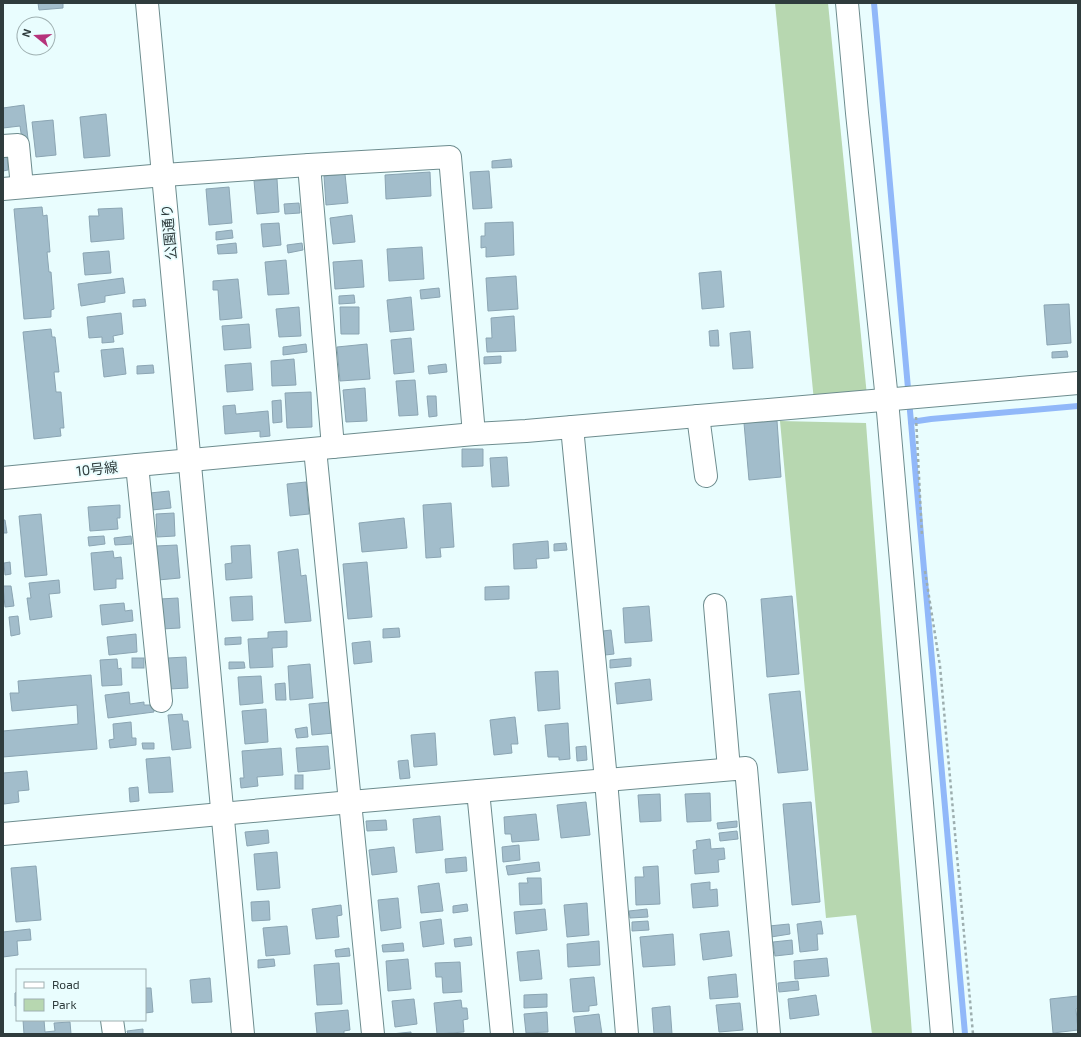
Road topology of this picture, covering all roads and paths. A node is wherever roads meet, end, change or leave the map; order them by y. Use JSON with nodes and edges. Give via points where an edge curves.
{"nodes":[{"id":1,"x":148,"y":3,"type":"edge"},
{"id":2,"x":847,"y":3,"type":"edge"},
{"id":3,"x":3,"y":146,"type":"edge"},
{"id":4,"x":309,"y":165,"type":"junction"},
{"id":5,"x":164,"y":175,"type":"junction"},
{"id":6,"x":12,"y":188,"type":"edge"},
{"id":7,"x":1078,"y":383,"type":"edge"},
{"id":8,"x":915,"y":398,"type":"junction"},
{"id":9,"x":887,"y":400,"type":"junction"},
{"id":10,"x":698,"y":416,"type":"junction"},
{"id":11,"x":572,"y":427,"type":"junction"},
{"id":12,"x":474,"y":434,"type":"junction"},
{"id":13,"x":324,"y":448,"type":"junction"},
{"id":14,"x":190,"y":460,"type":"junction"},
{"id":15,"x":137,"y":465,"type":"junction"},
{"id":16,"x":706,"y":476,"type":"dead end"},
{"id":17,"x":3,"y":478,"type":"edge"},
{"id":18,"x":922,"y":540,"type":"dead end"},
{"id":19,"x":925,"y":570,"type":"dead end"},
{"id":20,"x":715,"y":604,"type":"dead end"},
{"id":21,"x":161,"y":701,"type":"dead end"},
{"id":22,"x":730,"y":769,"type":"junction"},
{"id":23,"x":606,"y":780,"type":"junction"},
{"id":24,"x":478,"y":791,"type":"junction"},
{"id":25,"x":351,"y":802,"type":"junction"},
{"id":26,"x":222,"y":814,"type":"junction"},
{"id":27,"x":3,"y":834,"type":"edge"},
{"id":28,"x":112,"y":1021,"type":"edge"},
{"id":29,"x":114,"y":1034,"type":"edge"},
{"id":30,"x":243,"y":1034,"type":"edge"},
{"id":31,"x":373,"y":1034,"type":"edge"},
{"id":32,"x":502,"y":1034,"type":"edge"},
{"id":33,"x":627,"y":1034,"type":"edge"},
{"id":34,"x":769,"y":1034,"type":"edge"},
{"id":35,"x":942,"y":1034,"type":"edge"},
{"id":36,"x":973,"y":1034,"type":"edge"}],
"edges":[{"from":1,"to":5,"type":"street","name":"公園通り"},
{"from":2,"to":9,"type":"street","via":[[856,113]]},
{"from":3,"to":6,"type":"street","via":[[18,145]]},
{"from":4,"to":5,"type":"street"},
{"from":4,"to":12,"type":"street","via":[[450,157]]},
{"from":4,"to":13,"type":"street"},
{"from":5,"to":6,"type":"street"},
{"from":5,"to":14,"type":"street","name":"公園通り"},
{"from":7,"to":8,"type":"street","name":"10号線"},
{"from":8,"to":9,"type":"street","name":"10号線"},
{"from":8,"to":18,"type":"path"},
{"from":9,"to":10,"type":"street","name":"10号線"},
{"from":9,"to":35,"type":"street"},
{"from":10,"to":11,"type":"street","name":"10号線"},
{"from":10,"to":16,"type":"street"},
{"from":11,"to":12,"type":"street","name":"10号線"},
{"from":11,"to":23,"type":"street"},
{"from":12,"to":13,"type":"street","name":"10号線"},
{"from":13,"to":14,"type":"street","name":"10号線"},
{"from":13,"to":25,"type":"street"},
{"from":14,"to":15,"type":"street","name":"10号線"},
{"from":14,"to":26,"type":"street","name":"公園通り"},
{"from":15,"to":17,"type":"street","name":"10号線"},
{"from":15,"to":21,"type":"street"},
{"from":19,"to":36,"type":"path","via":[[940,666]]},
{"from":20,"to":22,"type":"street"},
{"from":22,"to":23,"type":"street"},
{"from":22,"to":34,"type":"street","via":[[746,768]]},
{"from":23,"to":24,"type":"street"},
{"from":23,"to":33,"type":"street"},
{"from":24,"to":25,"type":"street"},
{"from":24,"to":32,"type":"street"},
{"from":25,"to":26,"type":"street"},
{"from":25,"to":31,"type":"street"},
{"from":26,"to":27,"type":"street"},
{"from":26,"to":30,"type":"street","name":"公園通り"},
{"from":28,"to":29,"type":"street"}]}
